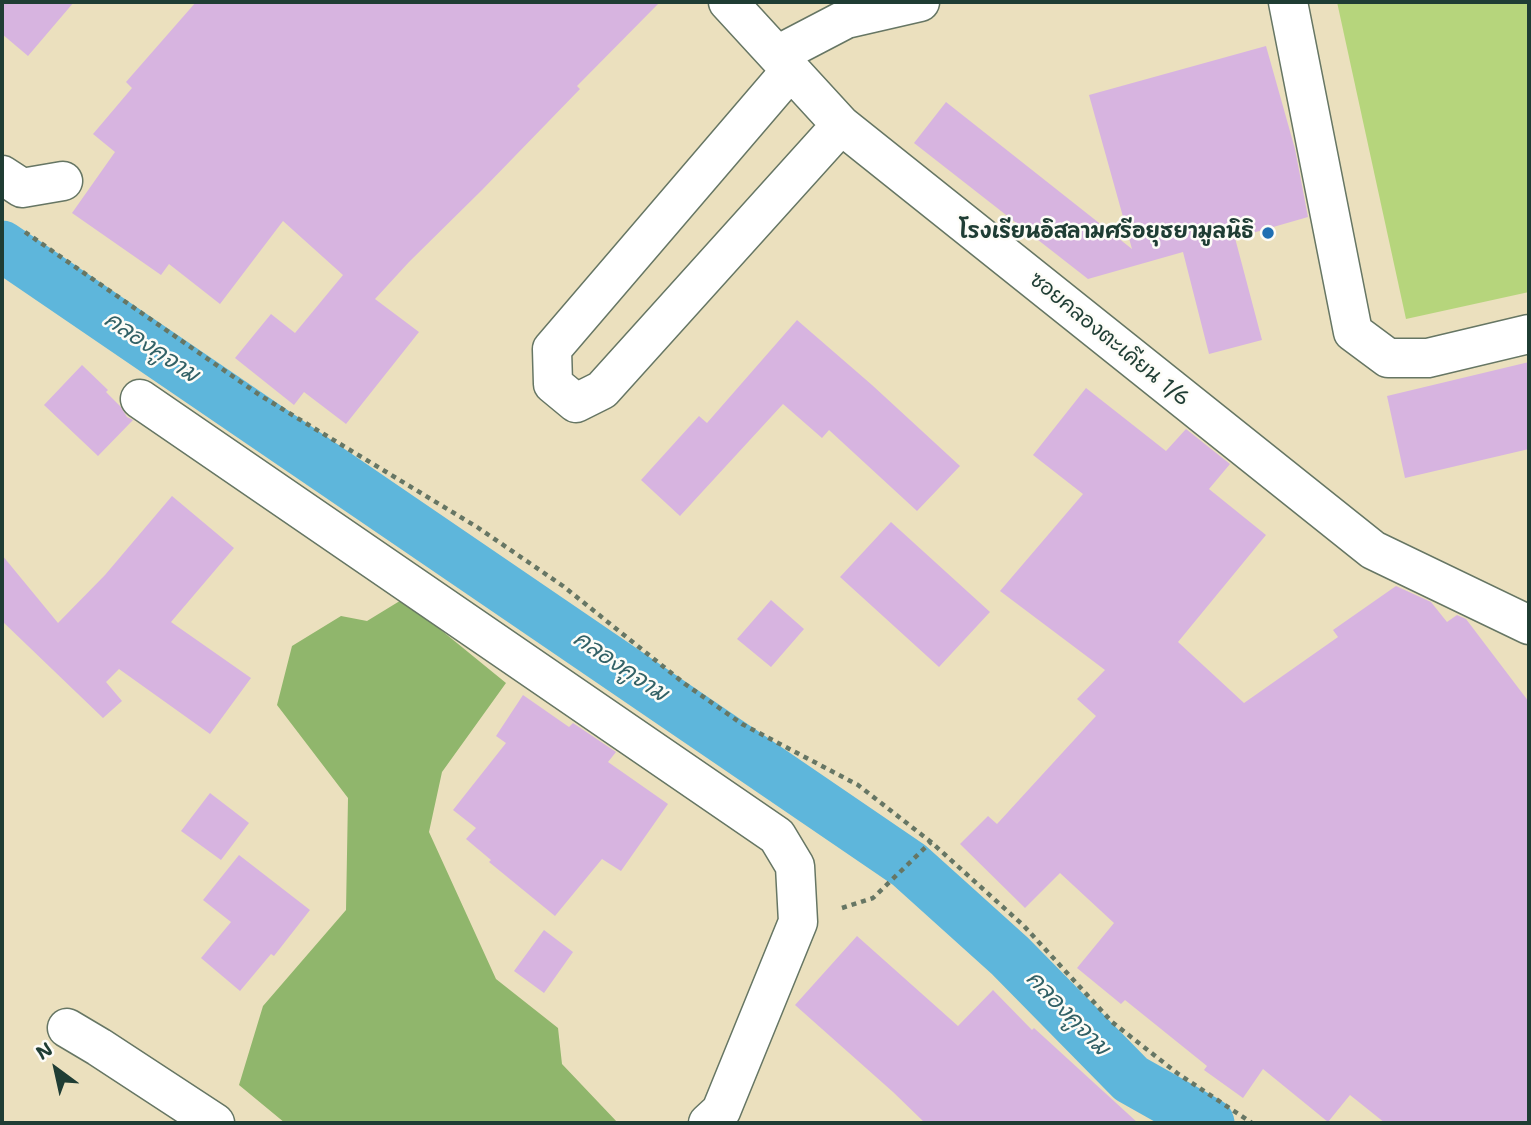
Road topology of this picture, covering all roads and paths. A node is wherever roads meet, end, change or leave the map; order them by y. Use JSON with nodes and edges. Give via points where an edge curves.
{"nodes":[{"id":1,"x":728,"y":2,"type":"edge"},
{"id":2,"x":920,"y":2,"type":"edge"},
{"id":3,"x":1288,"y":2,"type":"edge"},
{"id":4,"x":784,"y":62,"type":"junction"},
{"id":5,"x":841,"y":125,"type":"junction"},
{"id":6,"x":2,"y":175,"type":"edge"},
{"id":7,"x":63,"y":181,"type":"dead end"},
{"id":8,"x":24,"y":232,"type":"dead end"},
{"id":9,"x":1529,"y":334,"type":"edge"},
{"id":10,"x":139,"y":399,"type":"dead end"},
{"id":11,"x":1529,"y":625,"type":"edge"},
{"id":12,"x":931,"y":842,"type":"junction"},
{"id":13,"x":873,"y":898,"type":"dead end"},
{"id":14,"x":67,"y":1028,"type":"dead end"},
{"id":15,"x":215,"y":1123,"type":"edge"},
{"id":16,"x":708,"y":1123,"type":"edge"},
{"id":17,"x":1252,"y":1123,"type":"edge"}],
"edges":[{"from":1,"to":4,"type":"street","name":"ซอยคลองตะเคียน 1/6"},
{"from":2,"to":4,"type":"street","via":[[846,19]]},
{"from":3,"to":9,"type":"street","via":[[1353,332],[1388,358],[1428,358]]},
{"from":4,"to":5,"type":"street","name":"ซอยคลองตะเคียน 1/6"},
{"from":4,"to":5,"type":"street","via":[[552,349],[553,384],[576,403],[602,390]]},
{"from":5,"to":11,"type":"street","name":"ซอยคลองตะเคียน 1/6","via":[[1373,550]]},
{"from":6,"to":7,"type":"street","via":[[22,188]]},
{"from":8,"to":12,"type":"path","via":[[261,396],[477,527],[563,586],[685,684],[742,723],[858,785]]},
{"from":10,"to":16,"type":"street","via":[[777,836],[795,866],[798,922],[720,1111]]},
{"from":12,"to":13,"type":"path"},
{"from":12,"to":17,"type":"path","via":[[1024,926],[1112,1023]]},
{"from":14,"to":15,"type":"street"}]}
